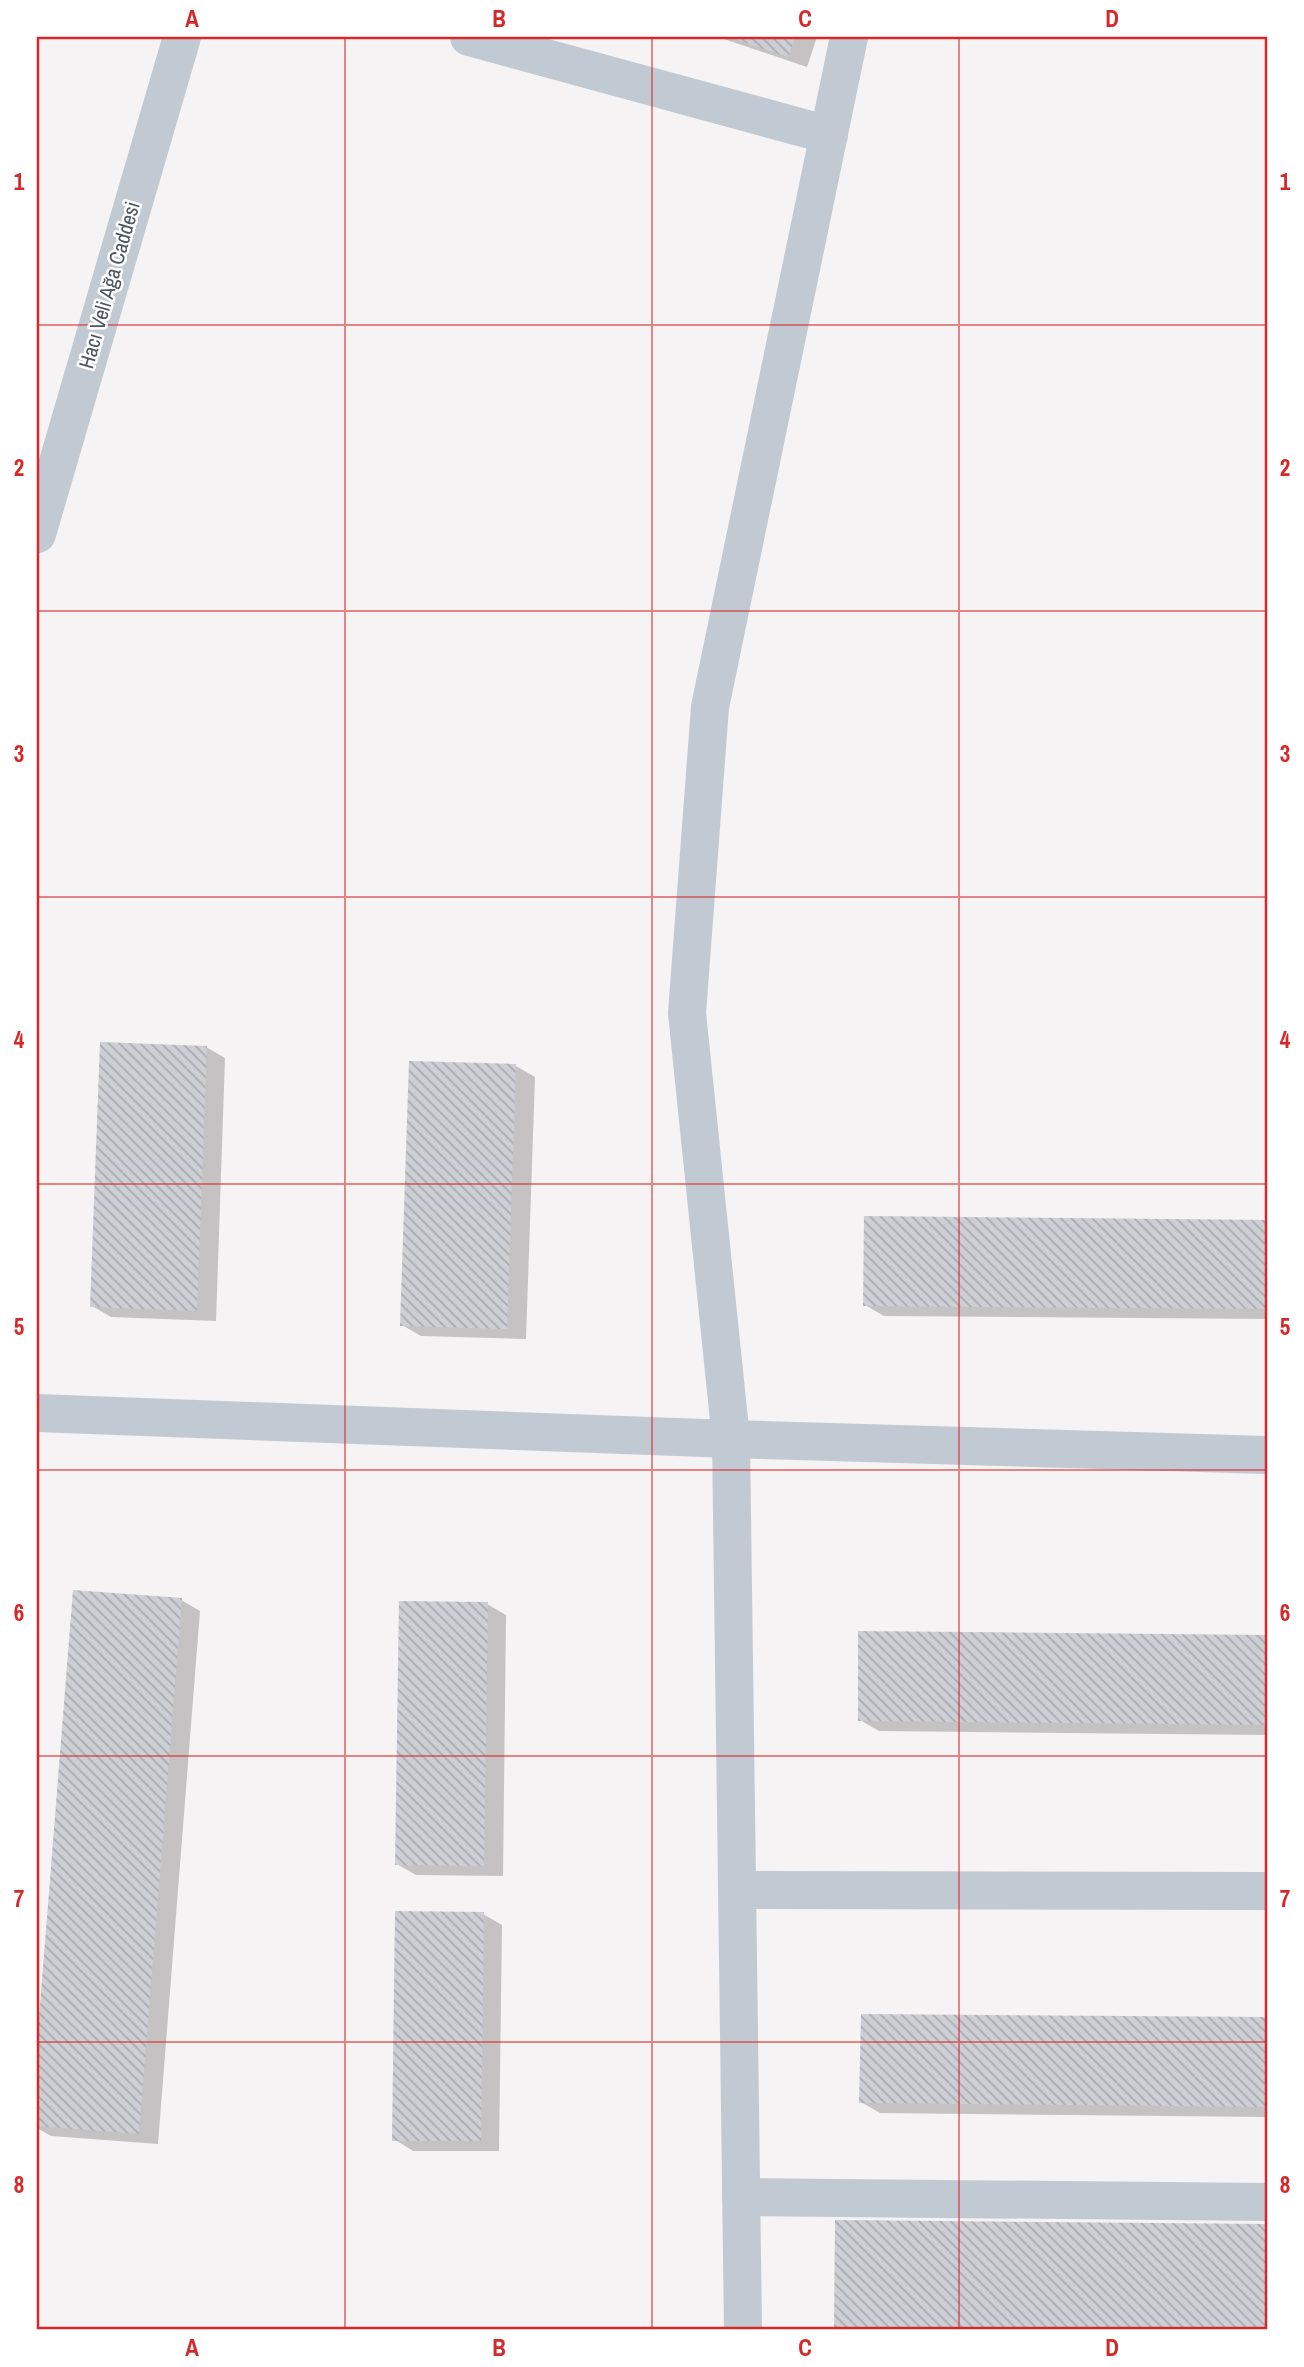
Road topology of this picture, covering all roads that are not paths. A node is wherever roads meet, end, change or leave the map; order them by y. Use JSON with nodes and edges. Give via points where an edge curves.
{"nodes":[{"id":1,"x":182,"y":37,"type":"edge"},
{"id":2,"x":469,"y":37,"type":"edge"},
{"id":3,"x":849,"y":37,"type":"edge"},
{"id":4,"x":829,"y":135,"type":"junction"},
{"id":5,"x":37,"y":534,"type":"edge"},
{"id":6,"x":37,"y":1413,"type":"edge"},
{"id":7,"x":731,"y":1439,"type":"junction"},
{"id":8,"x":1267,"y":1455,"type":"edge"},
{"id":9,"x":737,"y":1890,"type":"junction"},
{"id":10,"x":1267,"y":1891,"type":"edge"},
{"id":11,"x":741,"y":2197,"type":"junction"},
{"id":12,"x":1267,"y":2202,"type":"edge"},
{"id":13,"x":743,"y":2330,"type":"edge"}],
"edges":[{"from":1,"to":5,"type":"street","name":"Hacı Veli Ağa Caddesi"},
{"from":2,"to":4,"type":"street"},
{"from":3,"to":4,"type":"street"},
{"from":4,"to":7,"type":"street","via":[[710,707],[699,846],[687,1013]]},
{"from":6,"to":7,"type":"street"},
{"from":7,"to":8,"type":"street"},
{"from":7,"to":9,"type":"street"},
{"from":9,"to":10,"type":"street"},
{"from":9,"to":11,"type":"street"},
{"from":11,"to":12,"type":"street"},
{"from":11,"to":13,"type":"street"}]}
